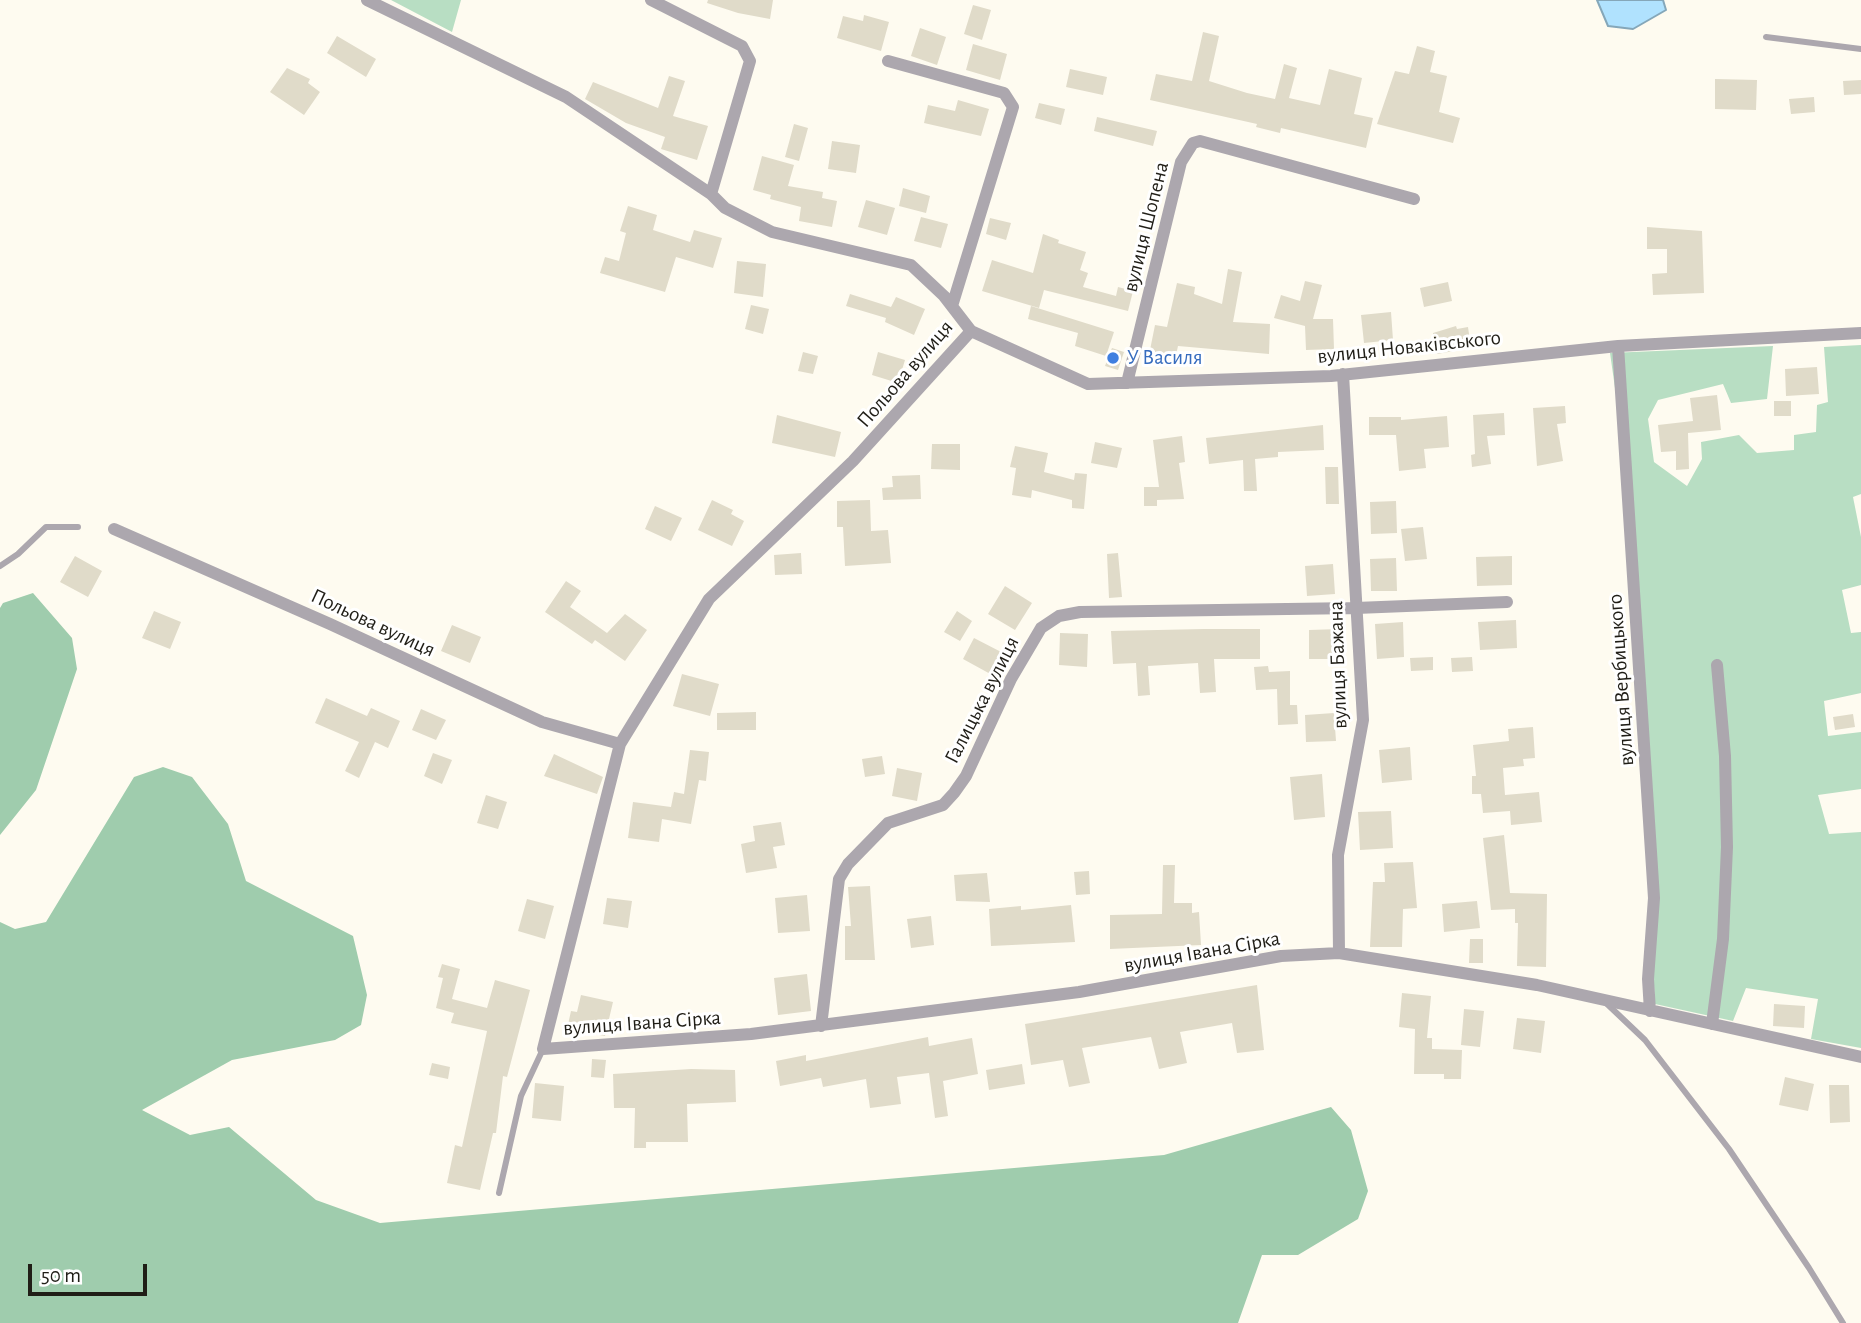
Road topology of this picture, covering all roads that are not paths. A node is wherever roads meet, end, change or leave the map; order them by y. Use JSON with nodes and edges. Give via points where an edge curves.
{"nodes":[{"id":1,"x":368,"y":0,"type":"edge"},
{"id":2,"x":651,"y":0,"type":"edge"},
{"id":3,"x":1766,"y":37,"type":"dead end"},
{"id":4,"x":1861,"y":49,"type":"edge"},
{"id":5,"x":888,"y":61,"type":"dead end"},
{"id":6,"x":711,"y":194,"type":"junction"},
{"id":7,"x":1414,"y":199,"type":"dead end"},
{"id":8,"x":952,"y":306,"type":"junction"},
{"id":9,"x":971,"y":331,"type":"junction"},
{"id":10,"x":1861,"y":333,"type":"edge"},
{"id":11,"x":1618,"y":346,"type":"junction"},
{"id":12,"x":1343,"y":374,"type":"junction"},
{"id":13,"x":1127,"y":383,"type":"junction"},
{"id":14,"x":78,"y":527,"type":"dead end"},
{"id":15,"x":114,"y":529,"type":"dead end"},
{"id":16,"x":0,"y":566,"type":"edge"},
{"id":17,"x":1507,"y":602,"type":"dead end"},
{"id":18,"x":1356,"y":608,"type":"junction"},
{"id":19,"x":1717,"y":665,"type":"dead end"},
{"id":20,"x":620,"y":744,"type":"junction"},
{"id":21,"x":1339,"y":953,"type":"junction"},
{"id":22,"x":1603,"y":1000,"type":"junction"},
{"id":23,"x":1650,"y":1011,"type":"junction"},
{"id":24,"x":1712,"y":1024,"type":"junction"},
{"id":25,"x":821,"y":1026,"type":"junction"},
{"id":26,"x":543,"y":1049,"type":"junction"},
{"id":27,"x":1861,"y":1057,"type":"edge"},
{"id":28,"x":499,"y":1193,"type":"dead end"},
{"id":29,"x":1843,"y":1323,"type":"edge"}],
"edges":[{"from":1,"to":6,"type":"street","name":"Польова вулиця","via":[[566,97]]},
{"from":2,"to":6,"type":"street","via":[[742,46],[750,61]]},
{"from":3,"to":4,"type":"lane"},
{"from":5,"to":8,"type":"street","via":[[1004,93],[1013,107]]},
{"from":6,"to":8,"type":"street","name":"Польова вулиця","via":[[725,208],[772,232],[911,265]]},
{"from":7,"to":13,"type":"street","name":"вулиця Шопена","via":[[1200,141],[1193,143],[1181,162]]},
{"from":8,"to":9,"type":"street","name":"Польова вулиця"},
{"from":9,"to":13,"type":"street","name":"вулиця Новаківського","via":[[1088,384]]},
{"from":9,"to":20,"type":"street","name":"Польова вулиця","via":[[853,461],[709,599]]},
{"from":10,"to":11,"type":"street","name":"вулиця Новаківського"},
{"from":11,"to":12,"type":"street","name":"вулиця Новаківського"},
{"from":11,"to":23,"type":"street","name":"вулиця Вербицького","via":[[1654,898]]},
{"from":12,"to":13,"type":"street","name":"вулиця Новаківського"},
{"from":12,"to":18,"type":"street","name":"вулиця Бажана"},
{"from":14,"to":16,"type":"lane","via":[[46,527]]},
{"from":15,"to":20,"type":"street","name":"Польова вулиця","via":[[542,722]]},
{"from":17,"to":18,"type":"street","name":"Галицька вулиця"},
{"from":18,"to":21,"type":"street","name":"вулиця Бажана","via":[[1363,720],[1338,855]]},
{"from":18,"to":25,"type":"street","name":"Галицька вулиця","via":[[1080,612],[1059,616],[1041,628],[954,793],[943,806],[888,823],[839,879]]},
{"from":19,"to":24,"type":"street","via":[[1726,756],[1727,848],[1723,939]]},
{"from":20,"to":26,"type":"street","name":"Польова вулиця"},
{"from":21,"to":22,"type":"street","name":"вулиця Івана Сірка"},
{"from":21,"to":25,"type":"street","name":"вулиця Івана Сірка","via":[[1281,956],[1079,992]]},
{"from":22,"to":23,"type":"street","name":"вулиця Івана Сірка"},
{"from":22,"to":29,"type":"lane","via":[[1646,1040],[1729,1149]]},
{"from":23,"to":24,"type":"street","name":"вулиця Івана Сірка"},
{"from":24,"to":27,"type":"street","name":"вулиця Івана Сірка"},
{"from":25,"to":26,"type":"street","name":"вулиця Івана Сірка"},
{"from":26,"to":28,"type":"lane","via":[[521,1096]]}]}
